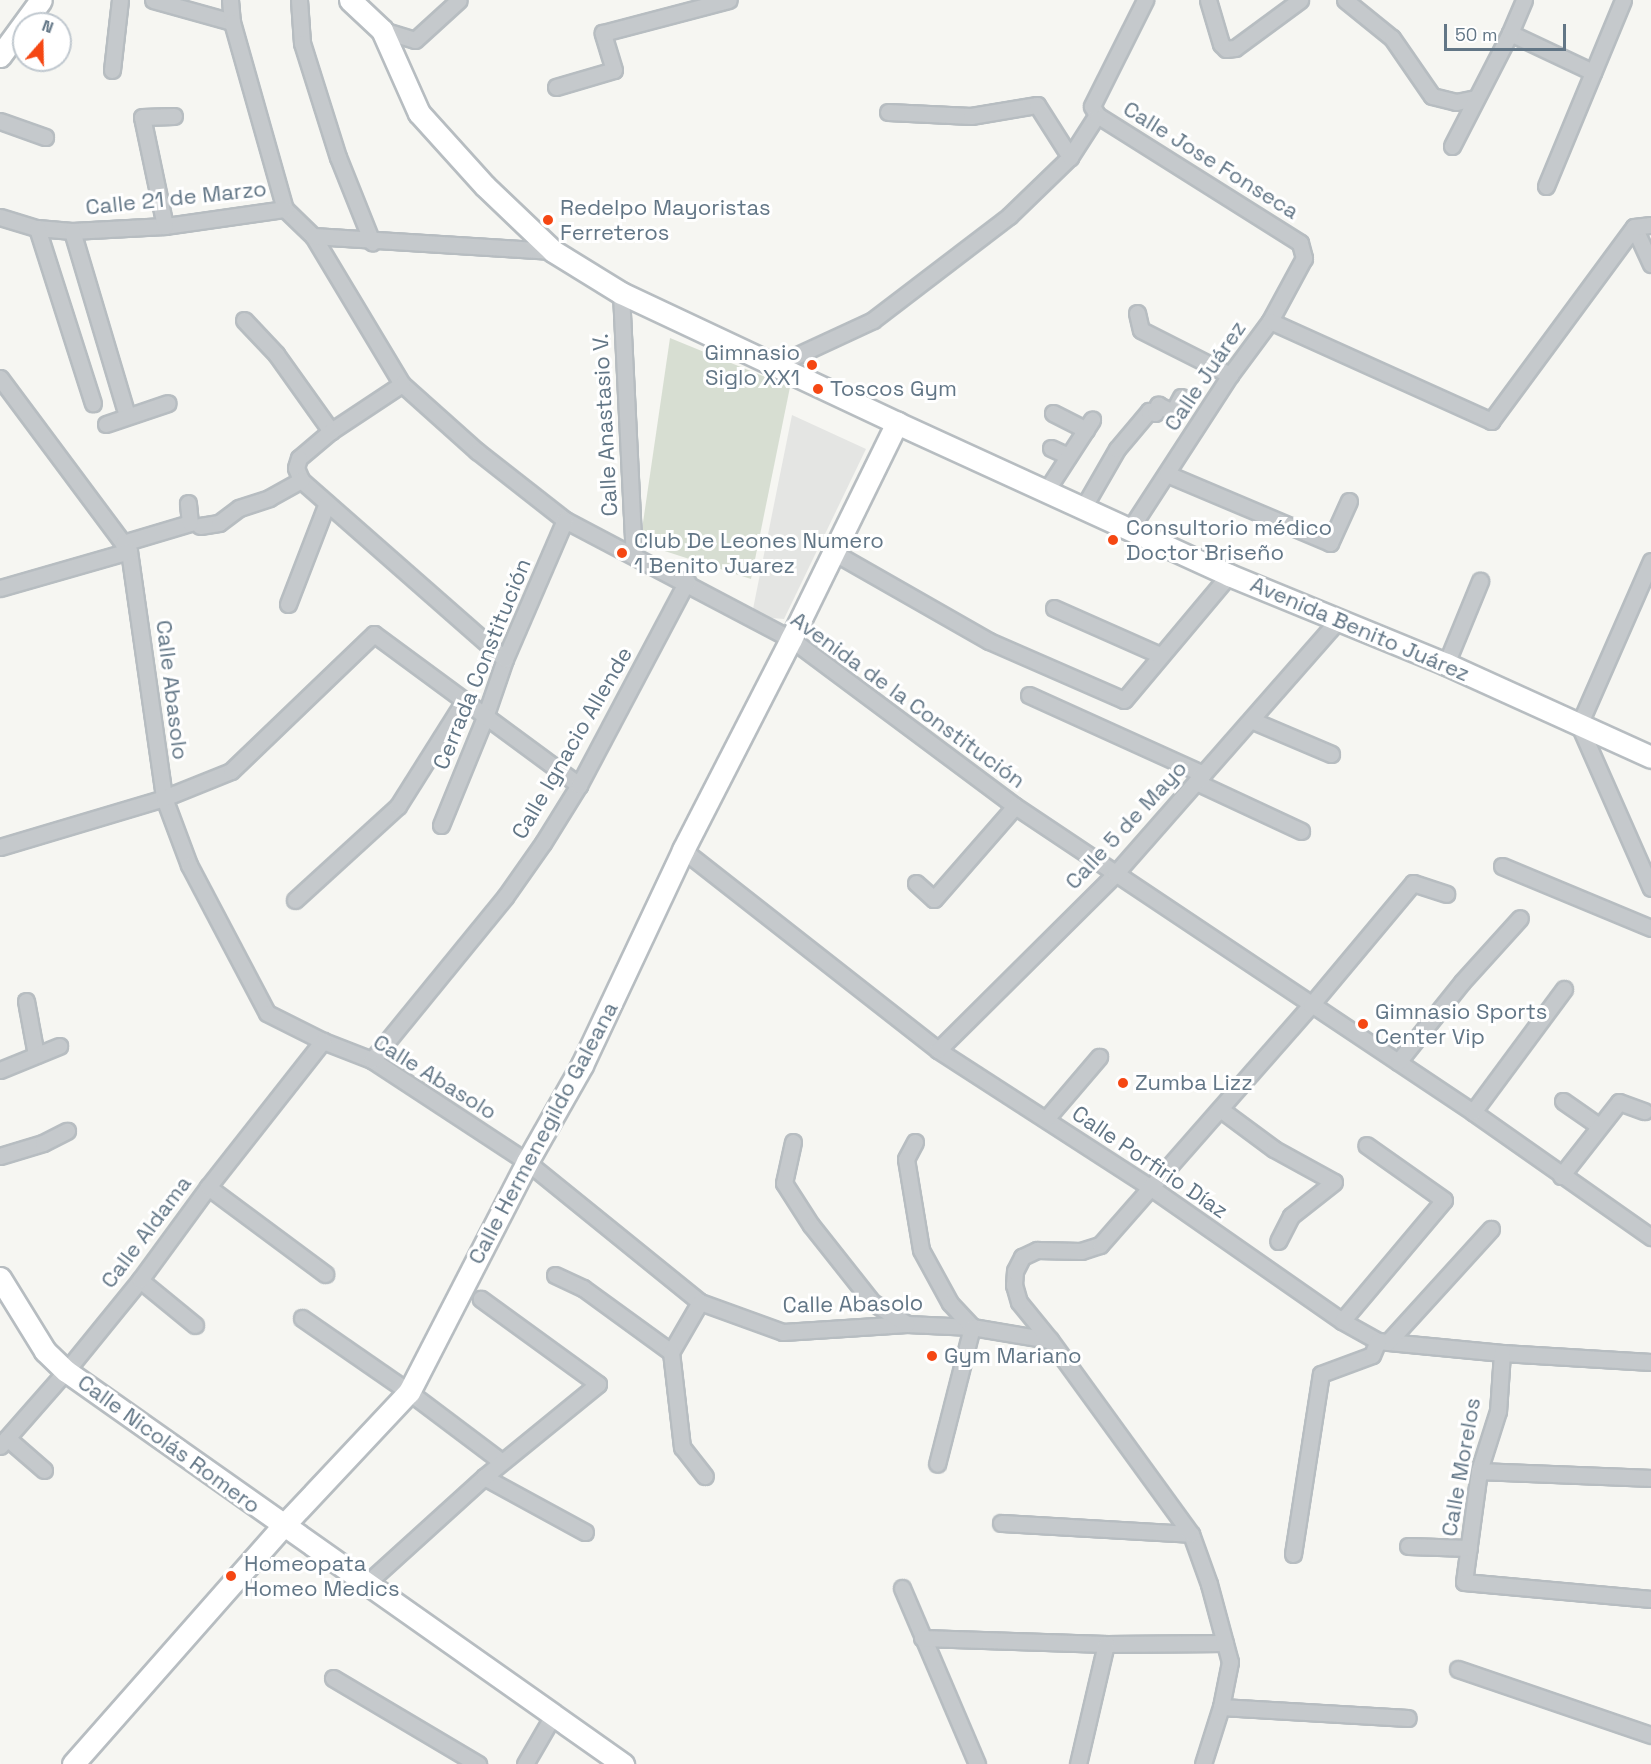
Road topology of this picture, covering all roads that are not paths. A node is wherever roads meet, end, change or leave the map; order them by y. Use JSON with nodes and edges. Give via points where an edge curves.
{"nodes":[{"id":1,"x":41,"y":0,"type":"edge"},
{"id":2,"x":120,"y":0,"type":"edge"},
{"id":3,"x":153,"y":0,"type":"edge"},
{"id":4,"x":230,"y":0,"type":"edge"},
{"id":5,"x":299,"y":0,"type":"edge"},
{"id":6,"x":350,"y":0,"type":"edge"},
{"id":7,"x":459,"y":0,"type":"edge"},
{"id":8,"x":729,"y":0,"type":"edge"},
{"id":9,"x":1145,"y":0,"type":"edge"},
{"id":10,"x":1208,"y":0,"type":"edge"},
{"id":11,"x":1300,"y":0,"type":"edge"},
{"id":12,"x":1345,"y":0,"type":"edge"},
{"id":13,"x":1524,"y":0,"type":"edge"},
{"id":14,"x":1623,"y":0,"type":"edge"},
{"id":15,"x":232,"y":22,"type":"junction"},
{"id":16,"x":382,"y":30,"type":"junction"},
{"id":17,"x":1510,"y":33,"type":"junction"},
{"id":18,"x":0,"y":56,"type":"edge"},
{"id":19,"x":112,"y":70,"type":"dead end"},
{"id":20,"x":1593,"y":72,"type":"junction"},
{"id":21,"x":556,"y":87,"type":"dead end"},
{"id":22,"x":1476,"y":98,"type":"junction"},
{"id":23,"x":888,"y":112,"type":"dead end"},
{"id":24,"x":1097,"y":115,"type":"junction"},
{"id":25,"x":174,"y":116,"type":"dead end"},
{"id":26,"x":0,"y":121,"type":"edge"},
{"id":27,"x":45,"y":137,"type":"dead end"},
{"id":28,"x":1452,"y":146,"type":"dead end"},
{"id":29,"x":1070,"y":157,"type":"junction"},
{"id":30,"x":1546,"y":186,"type":"dead end"},
{"id":31,"x":285,"y":209,"type":"junction"},
{"id":32,"x":0,"y":218,"type":"edge"},
{"id":33,"x":1651,"y":225,"type":"edge"},
{"id":34,"x":165,"y":226,"type":"junction"},
{"id":35,"x":1634,"y":227,"type":"junction"},
{"id":36,"x":37,"y":228,"type":"junction"},
{"id":37,"x":72,"y":231,"type":"junction"},
{"id":38,"x":313,"y":236,"type":"junction"},
{"id":39,"x":372,"y":242,"type":"junction"},
{"id":40,"x":1300,"y":243,"type":"joint"},
{"id":41,"x":553,"y":251,"type":"junction"},
{"id":42,"x":1651,"y":264,"type":"edge"},
{"id":43,"x":621,"y":293,"type":"junction"},
{"id":44,"x":1137,"y":313,"type":"dead end"},
{"id":45,"x":244,"y":321,"type":"dead end"},
{"id":46,"x":1270,"y":321,"type":"junction"},
{"id":47,"x":774,"y":366,"type":"junction"},
{"id":48,"x":1230,"y":375,"type":"junction"},
{"id":49,"x":0,"y":378,"type":"edge"},
{"id":50,"x":402,"y":384,"type":"junction"},
{"id":51,"x":1181,"y":397,"type":"dead end"},
{"id":52,"x":93,"y":403,"type":"dead end"},
{"id":53,"x":168,"y":403,"type":"dead end"},
{"id":54,"x":1053,"y":413,"type":"dead end"},
{"id":55,"x":127,"y":415,"type":"junction"},
{"id":56,"x":897,"y":423,"type":"junction"},
{"id":57,"x":106,"y":424,"type":"dead end"},
{"id":58,"x":331,"y":431,"type":"junction"},
{"id":59,"x":1050,"y":448,"type":"dead end"},
{"id":60,"x":1068,"y":456,"type":"junction"},
{"id":61,"x":1167,"y":474,"type":"junction"},
{"id":62,"x":301,"y":480,"type":"junction"},
{"id":63,"x":1046,"y":491,"type":"junction"},
{"id":64,"x":1349,"y":501,"type":"dead end"},
{"id":65,"x":188,"y":503,"type":"dead end"},
{"id":66,"x":327,"y":503,"type":"junction"},
{"id":67,"x":1083,"y":508,"type":"junction"},
{"id":68,"x":565,"y":520,"type":"junction"},
{"id":69,"x":200,"y":526,"type":"dead end"},
{"id":70,"x":1130,"y":529,"type":"junction"},
{"id":71,"x":126,"y":547,"type":"junction"},
{"id":72,"x":833,"y":552,"type":"junction"},
{"id":73,"x":634,"y":555,"type":"junction"},
{"id":74,"x":1651,"y":561,"type":"edge"},
{"id":75,"x":1229,"y":574,"type":"junction"},
{"id":76,"x":1480,"y":581,"type":"dead end"},
{"id":77,"x":687,"y":582,"type":"junction"},
{"id":78,"x":0,"y":588,"type":"edge"},
{"id":79,"x":288,"y":604,"type":"dead end"},
{"id":80,"x":1054,"y":608,"type":"dead end"},
{"id":81,"x":1338,"y":621,"type":"junction"},
{"id":82,"x":791,"y":639,"type":"junction"},
{"id":83,"x":1160,"y":656,"type":"junction"},
{"id":84,"x":505,"y":659,"type":"junction"},
{"id":85,"x":1446,"y":664,"type":"junction"},
{"id":86,"x":1029,"y":695,"type":"dead end"},
{"id":87,"x":464,"y":701,"type":"junction"},
{"id":88,"x":485,"y":717,"type":"junction"},
{"id":89,"x":1251,"y":720,"type":"junction"},
{"id":90,"x":1579,"y":725,"type":"junction"},
{"id":91,"x":1331,"y":754,"type":"dead end"},
{"id":92,"x":1651,"y":758,"type":"edge"},
{"id":93,"x":1199,"y":778,"type":"junction"},
{"id":94,"x":579,"y":785,"type":"junction"},
{"id":95,"x":164,"y":798,"type":"junction"},
{"id":96,"x":1015,"y":806,"type":"junction"},
{"id":97,"x":441,"y":825,"type":"dead end"},
{"id":98,"x":1301,"y":831,"type":"dead end"},
{"id":99,"x":0,"y":847,"type":"edge"},
{"id":100,"x":682,"y":850,"type":"junction"},
{"id":101,"x":1502,"y":866,"type":"dead end"},
{"id":102,"x":1115,"y":874,"type":"junction"},
{"id":103,"x":916,"y":883,"type":"dead end"},
{"id":104,"x":1651,"y":888,"type":"edge"},
{"id":105,"x":1446,"y":894,"type":"dead end"},
{"id":106,"x":296,"y":900,"type":"dead end"},
{"id":107,"x":1520,"y":918,"type":"dead end"},
{"id":108,"x":1651,"y":928,"type":"edge"},
{"id":109,"x":1564,"y":989,"type":"dead end"},
{"id":110,"x":26,"y":1001,"type":"dead end"},
{"id":111,"x":1311,"y":1005,"type":"junction"},
{"id":112,"x":323,"y":1041,"type":"junction"},
{"id":113,"x":59,"y":1046,"type":"dead end"},
{"id":114,"x":938,"y":1050,"type":"junction"},
{"id":115,"x":36,"y":1055,"type":"junction"},
{"id":116,"x":1099,"y":1058,"type":"dead end"},
{"id":117,"x":372,"y":1060,"type":"junction"},
{"id":118,"x":1398,"y":1062,"type":"junction"},
{"id":119,"x":0,"y":1070,"type":"edge"},
{"id":120,"x":1563,"y":1101,"type":"dead end"},
{"id":121,"x":1220,"y":1109,"type":"junction"},
{"id":122,"x":1644,"y":1111,"type":"dead end"},
{"id":123,"x":1473,"y":1112,"type":"junction"},
{"id":124,"x":1046,"y":1119,"type":"junction"},
{"id":125,"x":1599,"y":1126,"type":"junction"},
{"id":126,"x":67,"y":1131,"type":"dead end"},
{"id":127,"x":793,"y":1142,"type":"dead end"},
{"id":128,"x":915,"y":1142,"type":"dead end"},
{"id":129,"x":1366,"y":1145,"type":"dead end"},
{"id":130,"x":0,"y":1156,"type":"edge"},
{"id":131,"x":527,"y":1162,"type":"junction"},
{"id":132,"x":1561,"y":1176,"type":"junction"},
{"id":133,"x":208,"y":1187,"type":"junction"},
{"id":134,"x":1150,"y":1187,"type":"junction"},
{"id":135,"x":1491,"y":1229,"type":"dead end"},
{"id":136,"x":1651,"y":1236,"type":"edge"},
{"id":137,"x":1278,"y":1241,"type":"dead end"},
{"id":138,"x":325,"y":1274,"type":"dead end"},
{"id":139,"x":555,"y":1275,"type":"dead end"},
{"id":140,"x":0,"y":1278,"type":"edge"},
{"id":141,"x":140,"y":1280,"type":"junction"},
{"id":142,"x":481,"y":1299,"type":"dead end"},
{"id":143,"x":700,"y":1302,"type":"junction"},
{"id":144,"x":302,"y":1318,"type":"dead end"},
{"id":145,"x":1342,"y":1321,"type":"junction"},
{"id":146,"x":907,"y":1324,"type":"junction"},
{"id":147,"x":195,"y":1325,"type":"dead end"},
{"id":148,"x":972,"y":1327,"type":"junction"},
{"id":149,"x":1050,"y":1340,"type":"junction"},
{"id":150,"x":1383,"y":1342,"type":"junction"},
{"id":151,"x":671,"y":1352,"type":"junction"},
{"id":152,"x":1502,"y":1353,"type":"junction"},
{"id":153,"x":1651,"y":1362,"type":"edge"},
{"id":154,"x":66,"y":1371,"type":"junction"},
{"id":155,"x":409,"y":1392,"type":"junction"},
{"id":156,"x":3,"y":1442,"type":"edge"},
{"id":157,"x":502,"y":1462,"type":"junction"},
{"id":158,"x":937,"y":1464,"type":"dead end"},
{"id":159,"x":44,"y":1470,"type":"dead end"},
{"id":160,"x":1479,"y":1471,"type":"junction"},
{"id":161,"x":705,"y":1476,"type":"dead end"},
{"id":162,"x":484,"y":1477,"type":"junction"},
{"id":163,"x":1651,"y":1478,"type":"edge"},
{"id":164,"x":1001,"y":1522,"type":"dead end"},
{"id":165,"x":283,"y":1526,"type":"junction"},
{"id":166,"x":585,"y":1532,"type":"dead end"},
{"id":167,"x":1191,"y":1534,"type":"junction"},
{"id":168,"x":1408,"y":1546,"type":"dead end"},
{"id":169,"x":1469,"y":1548,"type":"junction"},
{"id":170,"x":1293,"y":1554,"type":"dead end"},
{"id":171,"x":366,"y":1584,"type":"junction"},
{"id":172,"x":902,"y":1588,"type":"dead end"},
{"id":173,"x":1651,"y":1599,"type":"edge"},
{"id":174,"x":922,"y":1638,"type":"junction"},
{"id":175,"x":1225,"y":1643,"type":"junction"},
{"id":176,"x":1106,"y":1644,"type":"junction"},
{"id":177,"x":1458,"y":1670,"type":"dead end"},
{"id":178,"x":333,"y":1678,"type":"dead end"},
{"id":179,"x":1221,"y":1707,"type":"junction"},
{"id":180,"x":554,"y":1714,"type":"junction"},
{"id":181,"x":1408,"y":1718,"type":"dead end"},
{"id":182,"x":1651,"y":1734,"type":"edge"},
{"id":183,"x":73,"y":1764,"type":"edge"},
{"id":184,"x":478,"y":1764,"type":"edge"},
{"id":185,"x":525,"y":1764,"type":"edge"},
{"id":186,"x":623,"y":1764,"type":"edge"},
{"id":187,"x":977,"y":1764,"type":"edge"},
{"id":188,"x":1078,"y":1764,"type":"edge"},
{"id":189,"x":1203,"y":1764,"type":"edge"}],
"edges":[{"from":1,"to":18,"type":"main road"},
{"from":2,"to":19,"type":"street"},
{"from":3,"to":15,"type":"street"},
{"from":4,"to":15,"type":"street"},
{"from":5,"to":39,"type":"street","via":[[302,43],[338,157]]},
{"from":6,"to":16,"type":"main road","name":"Avenida Benito Juárez"},
{"from":7,"to":16,"type":"street","via":[[415,40]]},
{"from":8,"to":21,"type":"street","via":[[603,33],[615,70]]},
{"from":9,"to":24,"type":"street","via":[[1092,106]]},
{"from":10,"to":11,"type":"street","via":[[1226,49],[1235,48]]},
{"from":12,"to":22,"type":"street","via":[[1392,38],[1432,96],[1456,102]]},
{"from":13,"to":17,"type":"street"},
{"from":14,"to":20,"type":"street"},
{"from":15,"to":31,"type":"street"},
{"from":16,"to":41,"type":"main road","name":"Avenida Benito Juárez","via":[[419,113],[485,186]]},
{"from":17,"to":20,"type":"street"},
{"from":17,"to":22,"type":"street"},
{"from":20,"to":30,"type":"street"},
{"from":22,"to":28,"type":"street"},
{"from":23,"to":29,"type":"street","via":[[971,116],[1037,105]]},
{"from":24,"to":29,"type":"street"},
{"from":24,"to":40,"type":"street","name":"Calle Jose Fonseca"},
{"from":25,"to":34,"type":"street","via":[[142,117]]},
{"from":26,"to":27,"type":"street"},
{"from":29,"to":47,"type":"street","via":[[1009,216],[873,320]]},
{"from":31,"to":34,"type":"street","name":"Calle 21 de Marzo"},
{"from":31,"to":38,"type":"street","name":"Avenida de la Constitución"},
{"from":32,"to":36,"type":"street","name":"Calle 21 de Marzo"},
{"from":33,"to":35,"type":"street"},
{"from":34,"to":37,"type":"street","name":"Calle 21 de Marzo"},
{"from":35,"to":42,"type":"street"},
{"from":35,"to":46,"type":"street","via":[[1491,421]]},
{"from":36,"to":37,"type":"street","name":"Calle 21 de Marzo"},
{"from":36,"to":52,"type":"street"},
{"from":37,"to":55,"type":"street"},
{"from":38,"to":39,"type":"street"},
{"from":38,"to":50,"type":"street","name":"Avenida de la Constitución"},
{"from":39,"to":41,"type":"street"},
{"from":40,"to":46,"type":"street","name":"Calle Juárez","via":[[1304,258]]},
{"from":41,"to":43,"type":"main road","name":"Avenida Benito Juárez"},
{"from":43,"to":47,"type":"main road","name":"Avenida Benito Juárez"},
{"from":43,"to":73,"type":"street","name":"Calle Anastasio V."},
{"from":44,"to":48,"type":"street","via":[[1142,330]]},
{"from":45,"to":58,"type":"street","via":[[276,354]]},
{"from":46,"to":48,"type":"street","name":"Calle Juárez"},
{"from":47,"to":56,"type":"main road","name":"Avenida Benito Juárez"},
{"from":48,"to":61,"type":"street","name":"Calle Juárez"},
{"from":49,"to":71,"type":"street","name":"Calle Abasolo"},
{"from":50,"to":58,"type":"street"},
{"from":50,"to":68,"type":"street","name":"Avenida de la Constitución","via":[[477,451]]},
{"from":51,"to":67,"type":"street","via":[[1173,412],[1158,405],[1155,413],[1149,411],[1117,449]]},
{"from":53,"to":55,"type":"street"},
{"from":54,"to":60,"type":"street","via":[[1089,425]]},
{"from":55,"to":57,"type":"street"},
{"from":56,"to":63,"type":"main road","name":"Avenida Benito Juárez"},
{"from":56,"to":72,"type":"main road","name":"Calle Hermenegildo Galeana"},
{"from":58,"to":62,"type":"street","via":[[299,458],[296,468]]},
{"from":59,"to":60,"type":"street"},
{"from":60,"to":63,"type":"street"},
{"from":61,"to":64,"type":"street","via":[[1330,543]]},
{"from":61,"to":70,"type":"street","name":"Calle Juárez"},
{"from":62,"to":66,"type":"street"},
{"from":62,"to":69,"type":"street","via":[[269,498],[239,508],[219,523]]},
{"from":63,"to":67,"type":"main road","name":"Avenida Benito Juárez"},
{"from":65,"to":71,"type":"street","via":[[190,523]]},
{"from":66,"to":79,"type":"street"},
{"from":66,"to":84,"type":"street"},
{"from":67,"to":70,"type":"main road","name":"Avenida Benito Juárez"},
{"from":68,"to":73,"type":"street","name":"Avenida de la Constitución"},
{"from":68,"to":84,"type":"street","name":"Cerrada Constitución"},
{"from":70,"to":75,"type":"main road","name":"Avenida Benito Juárez"},
{"from":71,"to":78,"type":"street"},
{"from":71,"to":95,"type":"street","name":"Calle Abasolo"},
{"from":72,"to":82,"type":"main road","name":"Calle Hermenegildo Galeana"},
{"from":72,"to":83,"type":"street","via":[[989,641],[1124,700]]},
{"from":73,"to":77,"type":"street","name":"Avenida de la Constitución"},
{"from":74,"to":90,"type":"street"},
{"from":75,"to":81,"type":"main road","name":"Avenida Benito Juárez"},
{"from":75,"to":83,"type":"street"},
{"from":76,"to":85,"type":"street"},
{"from":77,"to":82,"type":"street","name":"Avenida de la Constitución"},
{"from":77,"to":94,"type":"street","name":"Calle Ignacio Allende"},
{"from":80,"to":83,"type":"street"},
{"from":81,"to":85,"type":"main road","name":"Avenida Benito Juárez"},
{"from":81,"to":89,"type":"street","name":"Calle 5 de Mayo"},
{"from":82,"to":96,"type":"street","name":"Avenida de la Constitución"},
{"from":82,"to":100,"type":"main road","name":"Calle Hermenegildo Galeana"},
{"from":84,"to":88,"type":"street","name":"Cerrada Constitución"},
{"from":85,"to":90,"type":"main road","name":"Avenida Benito Juárez"},
{"from":86,"to":93,"type":"street"},
{"from":87,"to":88,"type":"street"},
{"from":87,"to":95,"type":"street","via":[[374,634],[231,771]]},
{"from":87,"to":106,"type":"street","via":[[398,806]]},
{"from":88,"to":94,"type":"street"},
{"from":88,"to":97,"type":"street","name":"Cerrada Constitución"},
{"from":89,"to":91,"type":"street"},
{"from":89,"to":93,"type":"street","name":"Calle 5 de Mayo"},
{"from":90,"to":92,"type":"main road","name":"Avenida Benito Juárez"},
{"from":90,"to":104,"type":"street"},
{"from":93,"to":98,"type":"street"},
{"from":93,"to":102,"type":"street","name":"Calle 5 de Mayo"},
{"from":94,"to":117,"type":"street","name":"Calle Ignacio Allende","via":[[505,897]]},
{"from":95,"to":99,"type":"street"},
{"from":95,"to":112,"type":"street","name":"Calle Abasolo","via":[[189,866],[267,1012]]},
{"from":96,"to":102,"type":"street","name":"Avenida de la Constitución"},
{"from":96,"to":103,"type":"street","via":[[934,899]]},
{"from":100,"to":114,"type":"street","name":"Calle Porfirio Díaz"},
{"from":100,"to":131,"type":"main road","name":"Calle Hermenegildo Galeana","via":[[582,1065]]},
{"from":101,"to":108,"type":"street"},
{"from":102,"to":111,"type":"street","name":"Avenida de la Constitución"},
{"from":102,"to":114,"type":"street","name":"Calle 5 de Mayo"},
{"from":105,"to":111,"type":"street","via":[[1413,883]]},
{"from":107,"to":118,"type":"street","via":[[1461,982]]},
{"from":109,"to":123,"type":"street"},
{"from":110,"to":115,"type":"street"},
{"from":111,"to":118,"type":"street","name":"Avenida de la Constitución"},
{"from":111,"to":121,"type":"street"},
{"from":112,"to":117,"type":"street","name":"Calle Abasolo"},
{"from":112,"to":133,"type":"street","name":"Calle Aldama"},
{"from":113,"to":115,"type":"street"},
{"from":114,"to":124,"type":"street","name":"Calle Porfirio Díaz"},
{"from":115,"to":119,"type":"street"},
{"from":116,"to":124,"type":"street"},
{"from":117,"to":131,"type":"street","name":"Calle Abasolo"},
{"from":118,"to":123,"type":"street","name":"Avenida de la Constitución"},
{"from":120,"to":125,"type":"street"},
{"from":121,"to":134,"type":"street"},
{"from":121,"to":137,"type":"street","via":[[1274,1149],[1334,1182],[1291,1216]]},
{"from":122,"to":125,"type":"street","via":[[1619,1102]]},
{"from":123,"to":132,"type":"street","name":"Avenida de la Constitución"},
{"from":124,"to":134,"type":"street","name":"Calle Porfirio Díaz"},
{"from":125,"to":132,"type":"street"},
{"from":126,"to":130,"type":"street"},
{"from":127,"to":146,"type":"street","via":[[784,1183],[811,1225],[872,1302]]},
{"from":128,"to":148,"type":"street","via":[[906,1159],[921,1250],[950,1303]]},
{"from":129,"to":145,"type":"street","via":[[1444,1200]]},
{"from":131,"to":143,"type":"street","name":"Calle Abasolo"},
{"from":131,"to":155,"type":"main road","name":"Calle Hermenegildo Galeana"},
{"from":132,"to":136,"type":"street","name":"Avenida de la Constitución"},
{"from":133,"to":138,"type":"street"},
{"from":133,"to":141,"type":"street","name":"Calle Aldama"},
{"from":134,"to":145,"type":"street","name":"Calle Porfirio Díaz"},
{"from":134,"to":149,"type":"street","via":[[1100,1245],[1081,1251],[1037,1250],[1022,1257],[1015,1271],[1018,1302]]},
{"from":135,"to":150,"type":"street"},
{"from":139,"to":151,"type":"street","via":[[583,1288]]},
{"from":140,"to":154,"type":"main road","name":"Calle Nicolás Romero","via":[[45,1351]]},
{"from":141,"to":147,"type":"street"},
{"from":141,"to":154,"type":"street","name":"Calle Aldama"},
{"from":142,"to":157,"type":"street","via":[[597,1384]]},
{"from":143,"to":146,"type":"street","name":"Calle Abasolo","via":[[783,1332]]},
{"from":143,"to":151,"type":"street"},
{"from":144,"to":155,"type":"street"},
{"from":145,"to":150,"type":"street","name":"Calle Porfirio Díaz"},
{"from":146,"to":148,"type":"street","name":"Calle Abasolo"},
{"from":148,"to":149,"type":"street","name":"Calle Abasolo"},
{"from":148,"to":158,"type":"street"},
{"from":149,"to":167,"type":"street"},
{"from":150,"to":152,"type":"street","name":"Calle Porfirio Díaz"},
{"from":150,"to":170,"type":"street","via":[[1372,1355],[1321,1374]]},
{"from":151,"to":161,"type":"street","via":[[682,1447]]},
{"from":152,"to":153,"type":"street","name":"Calle Porfirio Díaz"},
{"from":152,"to":160,"type":"street","name":"Calle Morelos","via":[[1497,1411]]},
{"from":154,"to":156,"type":"street","name":"Calle Aldama"},
{"from":154,"to":165,"type":"main road","name":"Calle Nicolás Romero"},
{"from":155,"to":157,"type":"street"},
{"from":155,"to":165,"type":"main road","name":"Calle Hermenegildo Galeana"},
{"from":156,"to":159,"type":"street"},
{"from":157,"to":162,"type":"street"},
{"from":160,"to":163,"type":"street"},
{"from":160,"to":169,"type":"street","name":"Calle Morelos"},
{"from":162,"to":166,"type":"street"},
{"from":162,"to":171,"type":"street"},
{"from":164,"to":167,"type":"street"},
{"from":165,"to":171,"type":"main road","name":"Calle Nicolás Romero"},
{"from":165,"to":183,"type":"main road","name":"Calle Hermenegildo Galeana"},
{"from":167,"to":175,"type":"street"},
{"from":168,"to":169,"type":"street"},
{"from":169,"to":173,"type":"street","name":"Calle Morelos","via":[[1464,1582]]},
{"from":171,"to":180,"type":"main road","name":"Calle Nicolás Romero"},
{"from":172,"to":174,"type":"street"},
{"from":174,"to":176,"type":"street"},
{"from":174,"to":187,"type":"street"},
{"from":175,"to":176,"type":"street"},
{"from":175,"to":179,"type":"street","via":[[1230,1662]]},
{"from":176,"to":188,"type":"street"},
{"from":177,"to":182,"type":"street"},
{"from":178,"to":184,"type":"street"},
{"from":179,"to":181,"type":"street"},
{"from":179,"to":189,"type":"street"},
{"from":180,"to":185,"type":"street"},
{"from":180,"to":186,"type":"main road","name":"Calle Nicolás Romero"}]}
